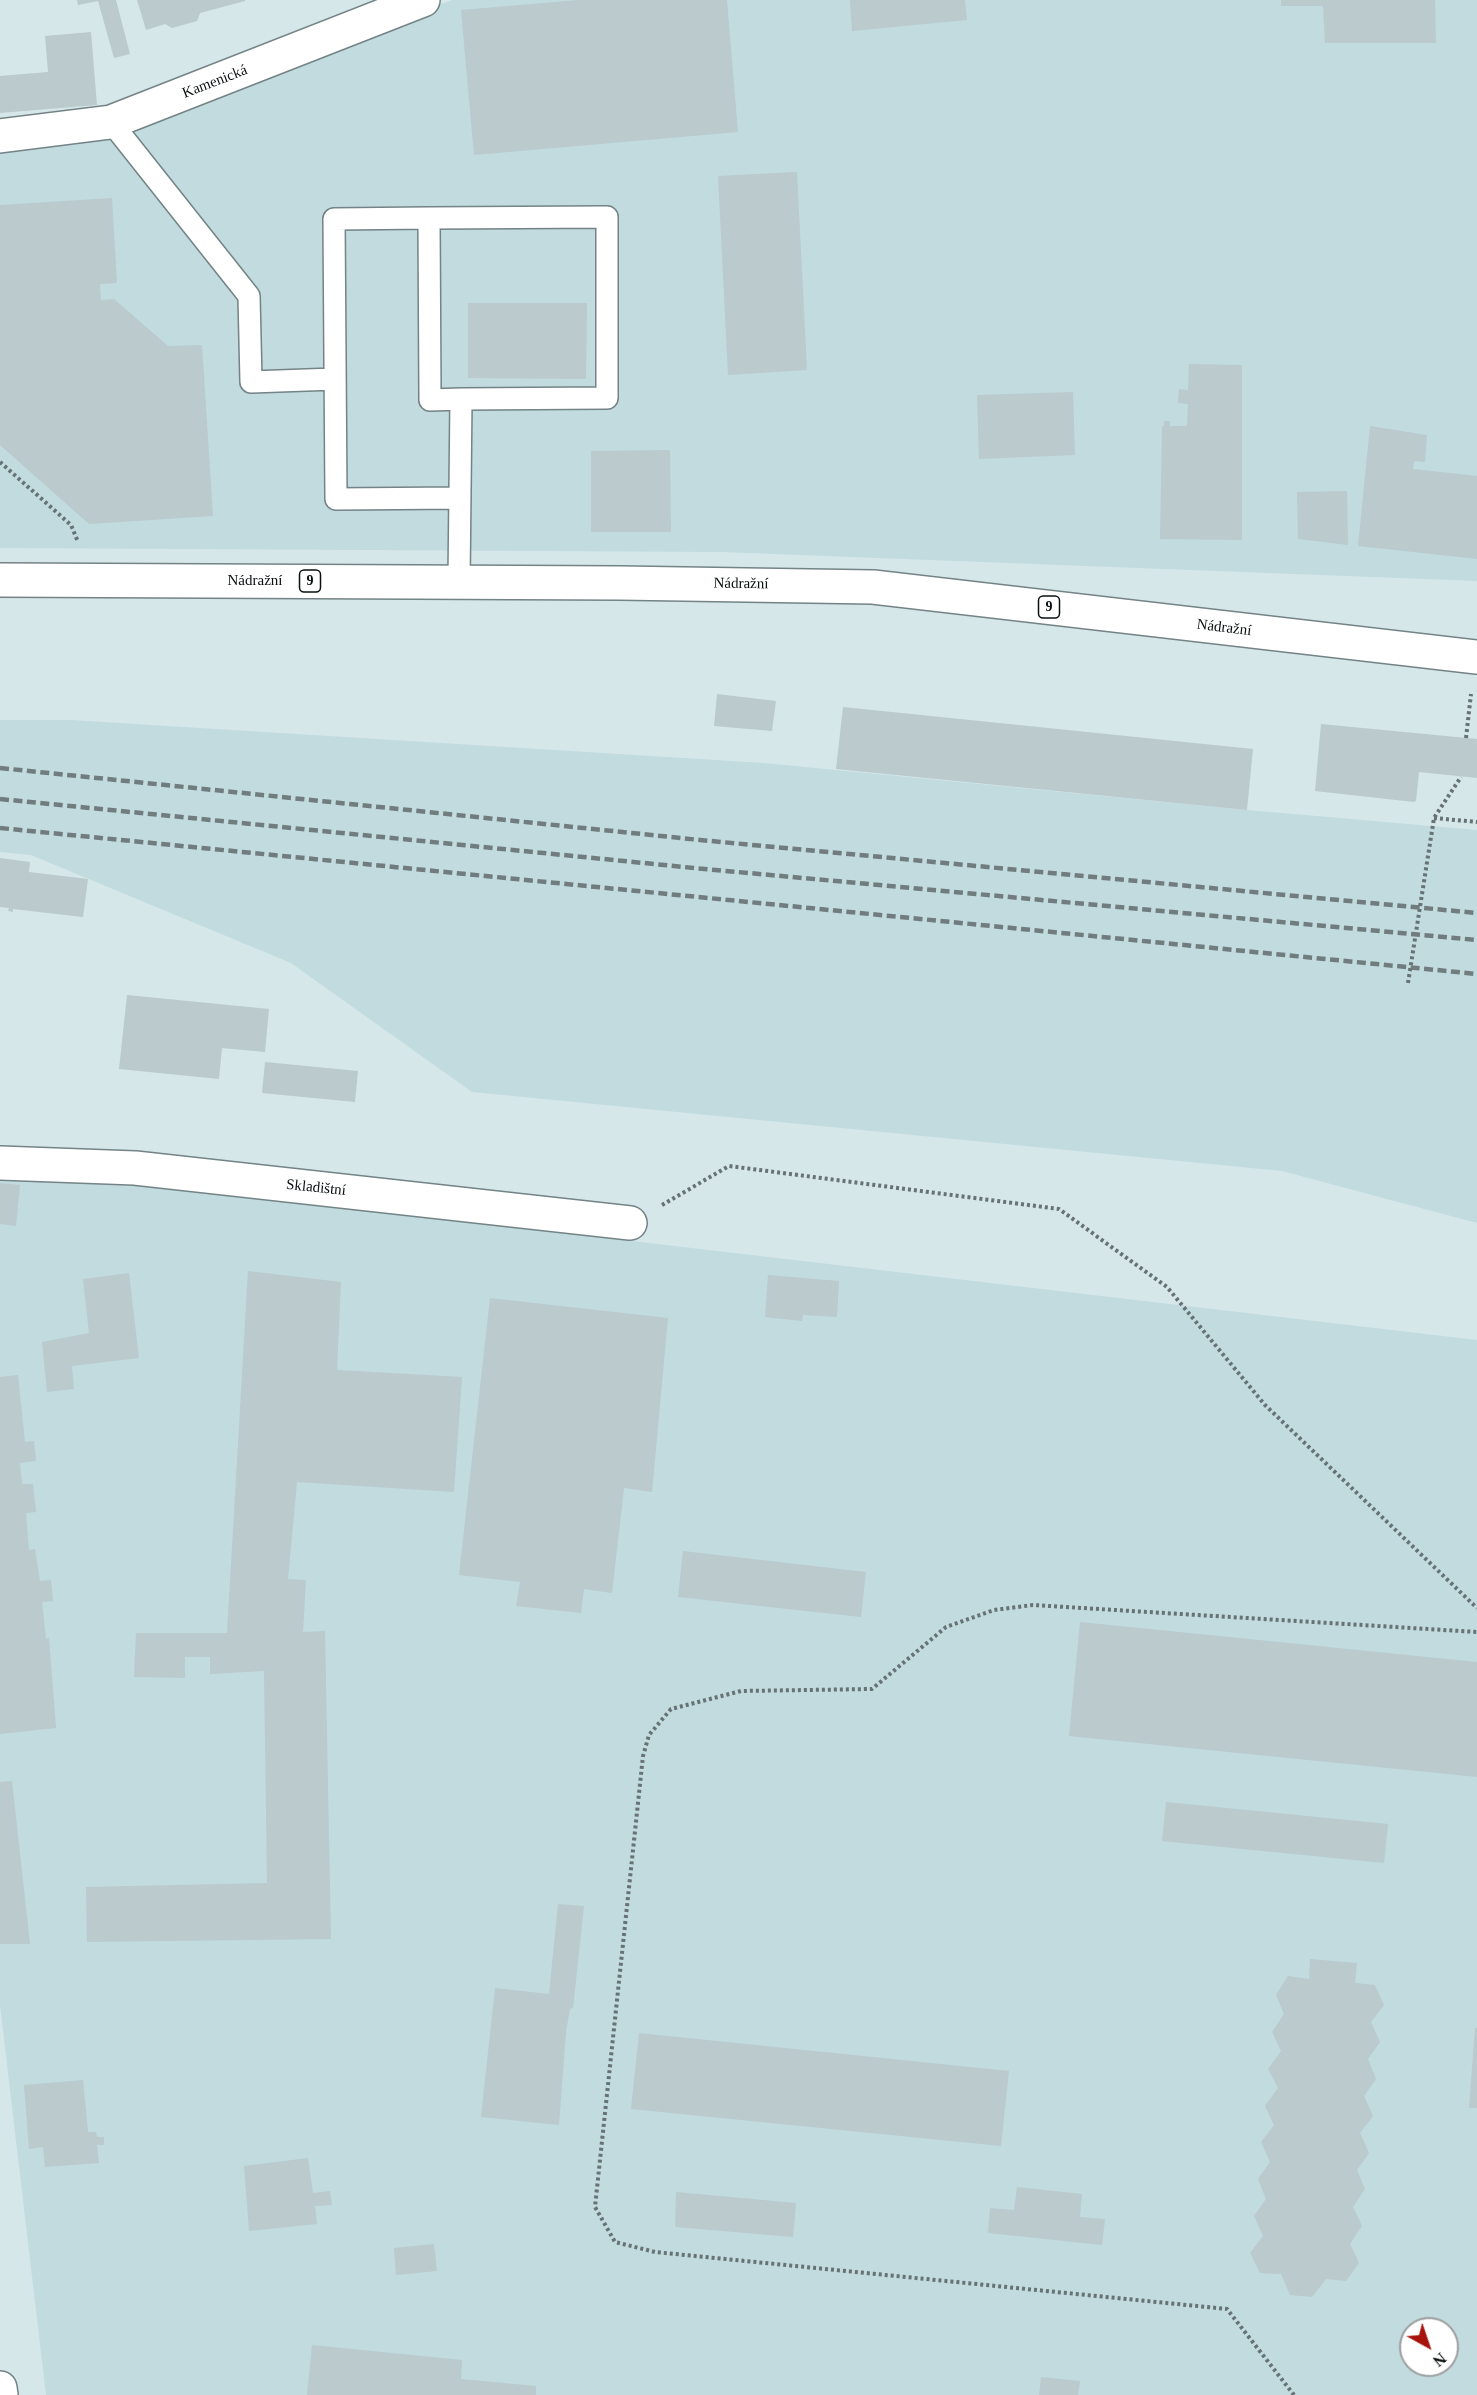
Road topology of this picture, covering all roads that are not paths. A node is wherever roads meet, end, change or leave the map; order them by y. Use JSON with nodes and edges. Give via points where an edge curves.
{"nodes":[{"id":1,"x":423,"y":0,"type":"edge"},
{"id":2,"x":111,"y":122,"type":"junction"},
{"id":3,"x":0,"y":136,"type":"edge"},
{"id":4,"x":429,"y":218,"type":"junction"},
{"id":5,"x":334,"y":379,"type":"junction"},
{"id":6,"x":462,"y":399,"type":"junction"},
{"id":7,"x":460,"y":498,"type":"junction"},
{"id":8,"x":0,"y":580,"type":"edge"},
{"id":9,"x":459,"y":582,"type":"junction"},
{"id":10,"x":1477,"y":657,"type":"edge"},
{"id":11,"x":0,"y":1162,"type":"edge"},
{"id":12,"x":630,"y":1223,"type":"road end"},
{"id":13,"x":0,"y":2388,"type":"edge"},
{"id":14,"x":1,"y":2395,"type":"edge"}],
"edges":[{"from":1,"to":2,"type":"main road","name":"Kamenická"},
{"from":2,"to":3,"type":"main road","name":"Kamenická"},
{"from":2,"to":5,"type":"lane","via":[[249,296],[251,382]]},
{"from":4,"to":5,"type":"lane","via":[[334,219]]},
{"from":4,"to":6,"type":"lane","via":[[430,400]]},
{"from":4,"to":6,"type":"lane","via":[[607,217],[607,398]]},
{"from":5,"to":7,"type":"lane","via":[[336,499]]},
{"from":6,"to":7,"type":"lane"},
{"from":7,"to":9,"type":"lane"},
{"from":8,"to":9,"type":"main road","name":"Nádražní","number":"9"},
{"from":9,"to":10,"type":"main road","name":"Nádražní","number":"9","via":[[873,586]]},
{"from":11,"to":12,"type":"main road","name":"Skladištní","via":[[135,1168]]},
{"from":13,"to":14,"type":"main road"}]}
